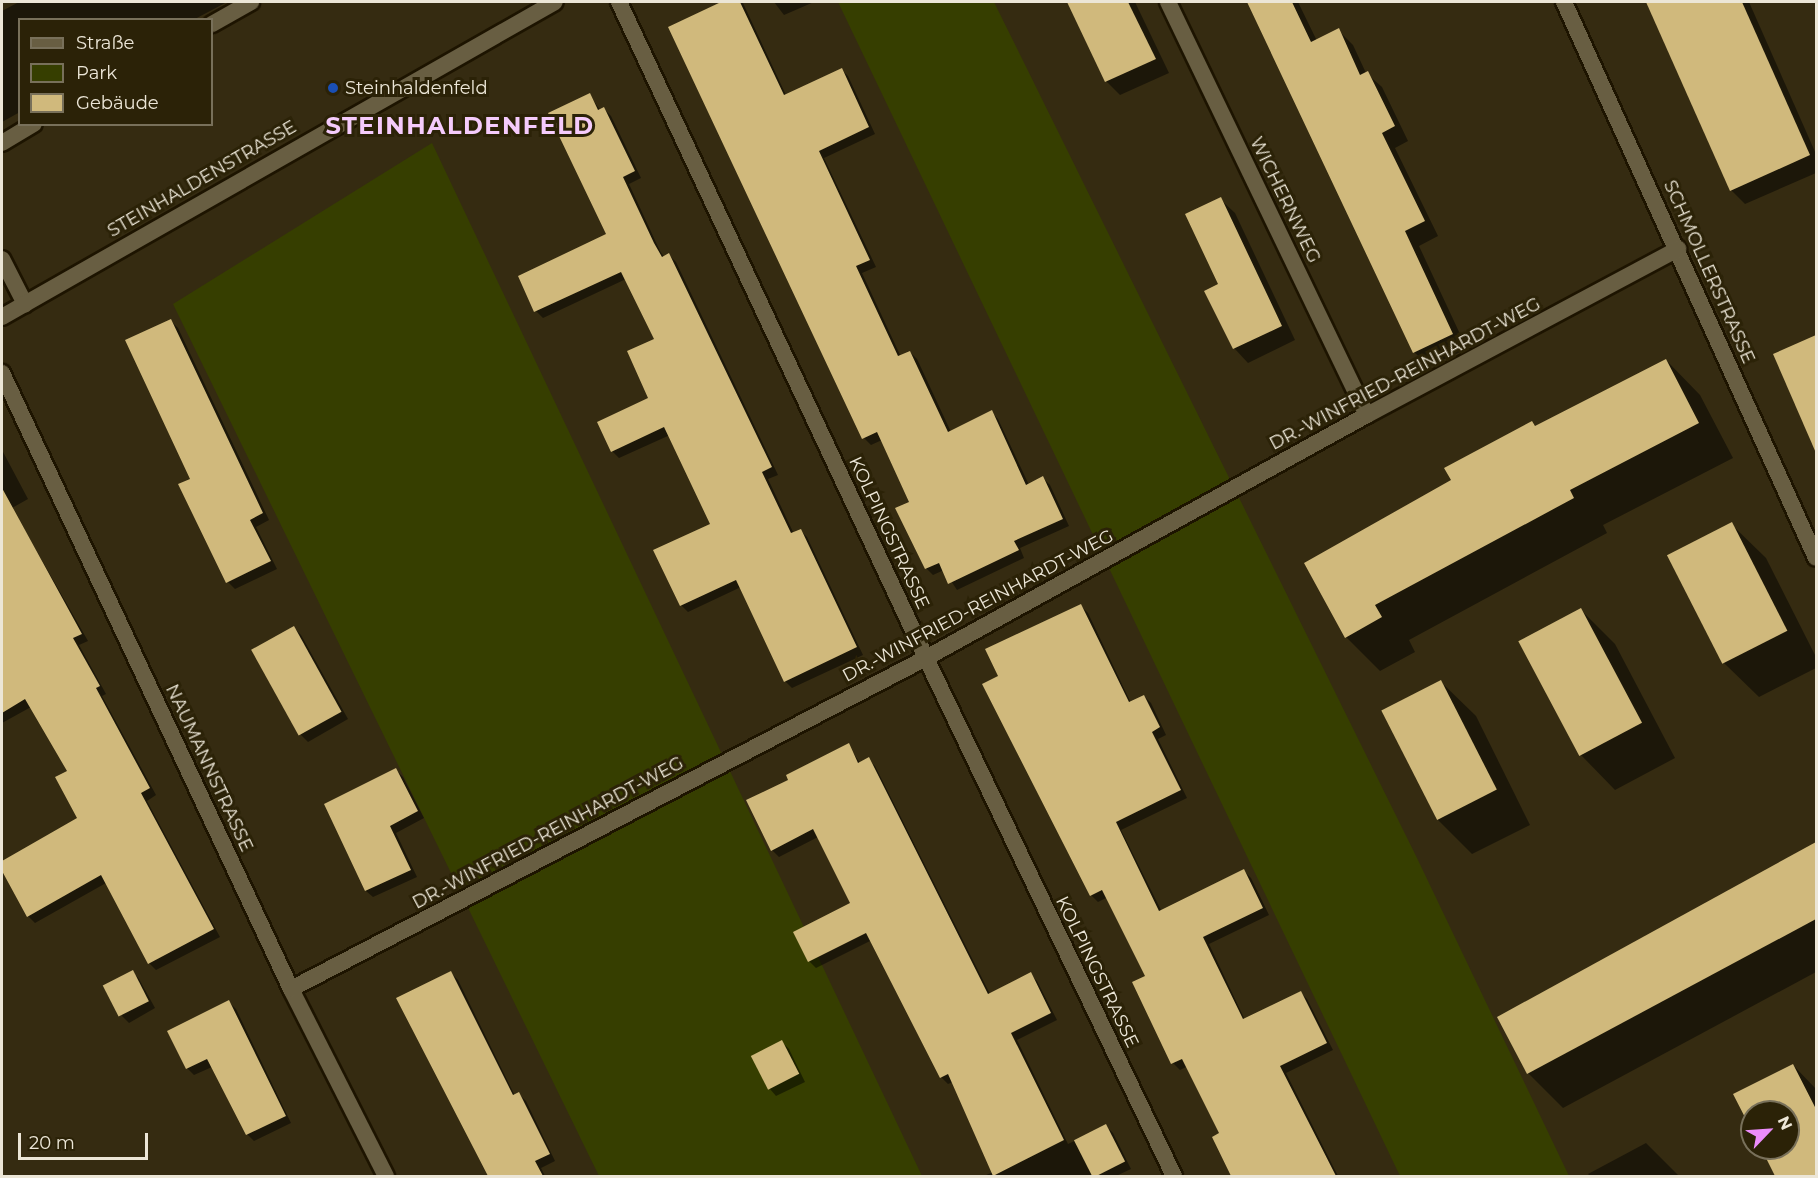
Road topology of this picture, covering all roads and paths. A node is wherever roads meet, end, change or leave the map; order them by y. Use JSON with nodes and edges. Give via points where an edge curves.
{"nodes":[{"id":1,"x":251,"y":2,"type":"edge"},
{"id":2,"x":555,"y":2,"type":"edge"},
{"id":3,"x":619,"y":2,"type":"edge"},
{"id":4,"x":1168,"y":2,"type":"edge"},
{"id":5,"x":1564,"y":2,"type":"edge"},
{"id":6,"x":213,"y":23,"type":"edge"},
{"id":7,"x":31,"y":126,"type":"edge"},
{"id":8,"x":2,"y":143,"type":"edge"},
{"id":9,"x":1678,"y":249,"type":"junction"},
{"id":10,"x":2,"y":260,"type":"edge"},
{"id":11,"x":25,"y":304,"type":"junction"},
{"id":12,"x":2,"y":317,"type":"edge"},
{"id":13,"x":2,"y":374,"type":"edge"},
{"id":14,"x":1367,"y":415,"type":"junction"},
{"id":15,"x":1816,"y":558,"type":"edge"},
{"id":16,"x":926,"y":658,"type":"junction"},
{"id":17,"x":291,"y":989,"type":"junction"},
{"id":18,"x":386,"y":1176,"type":"edge"},
{"id":19,"x":1174,"y":1176,"type":"edge"}],
"edges":[{"from":1,"to":6,"type":"street"},
{"from":2,"to":11,"type":"street","name":"STEINHALDENSTRASSE"},
{"from":3,"to":16,"type":"street","name":"KOLPINGSTRASSE"},
{"from":4,"to":14,"type":"street","name":"WICHERNWEG"},
{"from":5,"to":9,"type":"street","name":"SCHMOLLERSTRASSE"},
{"from":7,"to":8,"type":"street"},
{"from":9,"to":14,"type":"street","name":"DR.-WINFRIED-REINHARDT-WEG"},
{"from":9,"to":15,"type":"street","name":"SCHMOLLERSTRASSE"},
{"from":10,"to":11,"type":"street"},
{"from":11,"to":12,"type":"street","name":"STEINHALDENSTRASSE"},
{"from":13,"to":17,"type":"street","name":"NAUMANNSTRASSE"},
{"from":14,"to":16,"type":"street","name":"DR.-WINFRIED-REINHARDT-WEG"},
{"from":16,"to":17,"type":"street","name":"DR.-WINFRIED-REINHARDT-WEG"},
{"from":16,"to":19,"type":"street","name":"KOLPINGSTRASSE"},
{"from":17,"to":18,"type":"street","name":"NAUMANNSTRASSE"}]}
